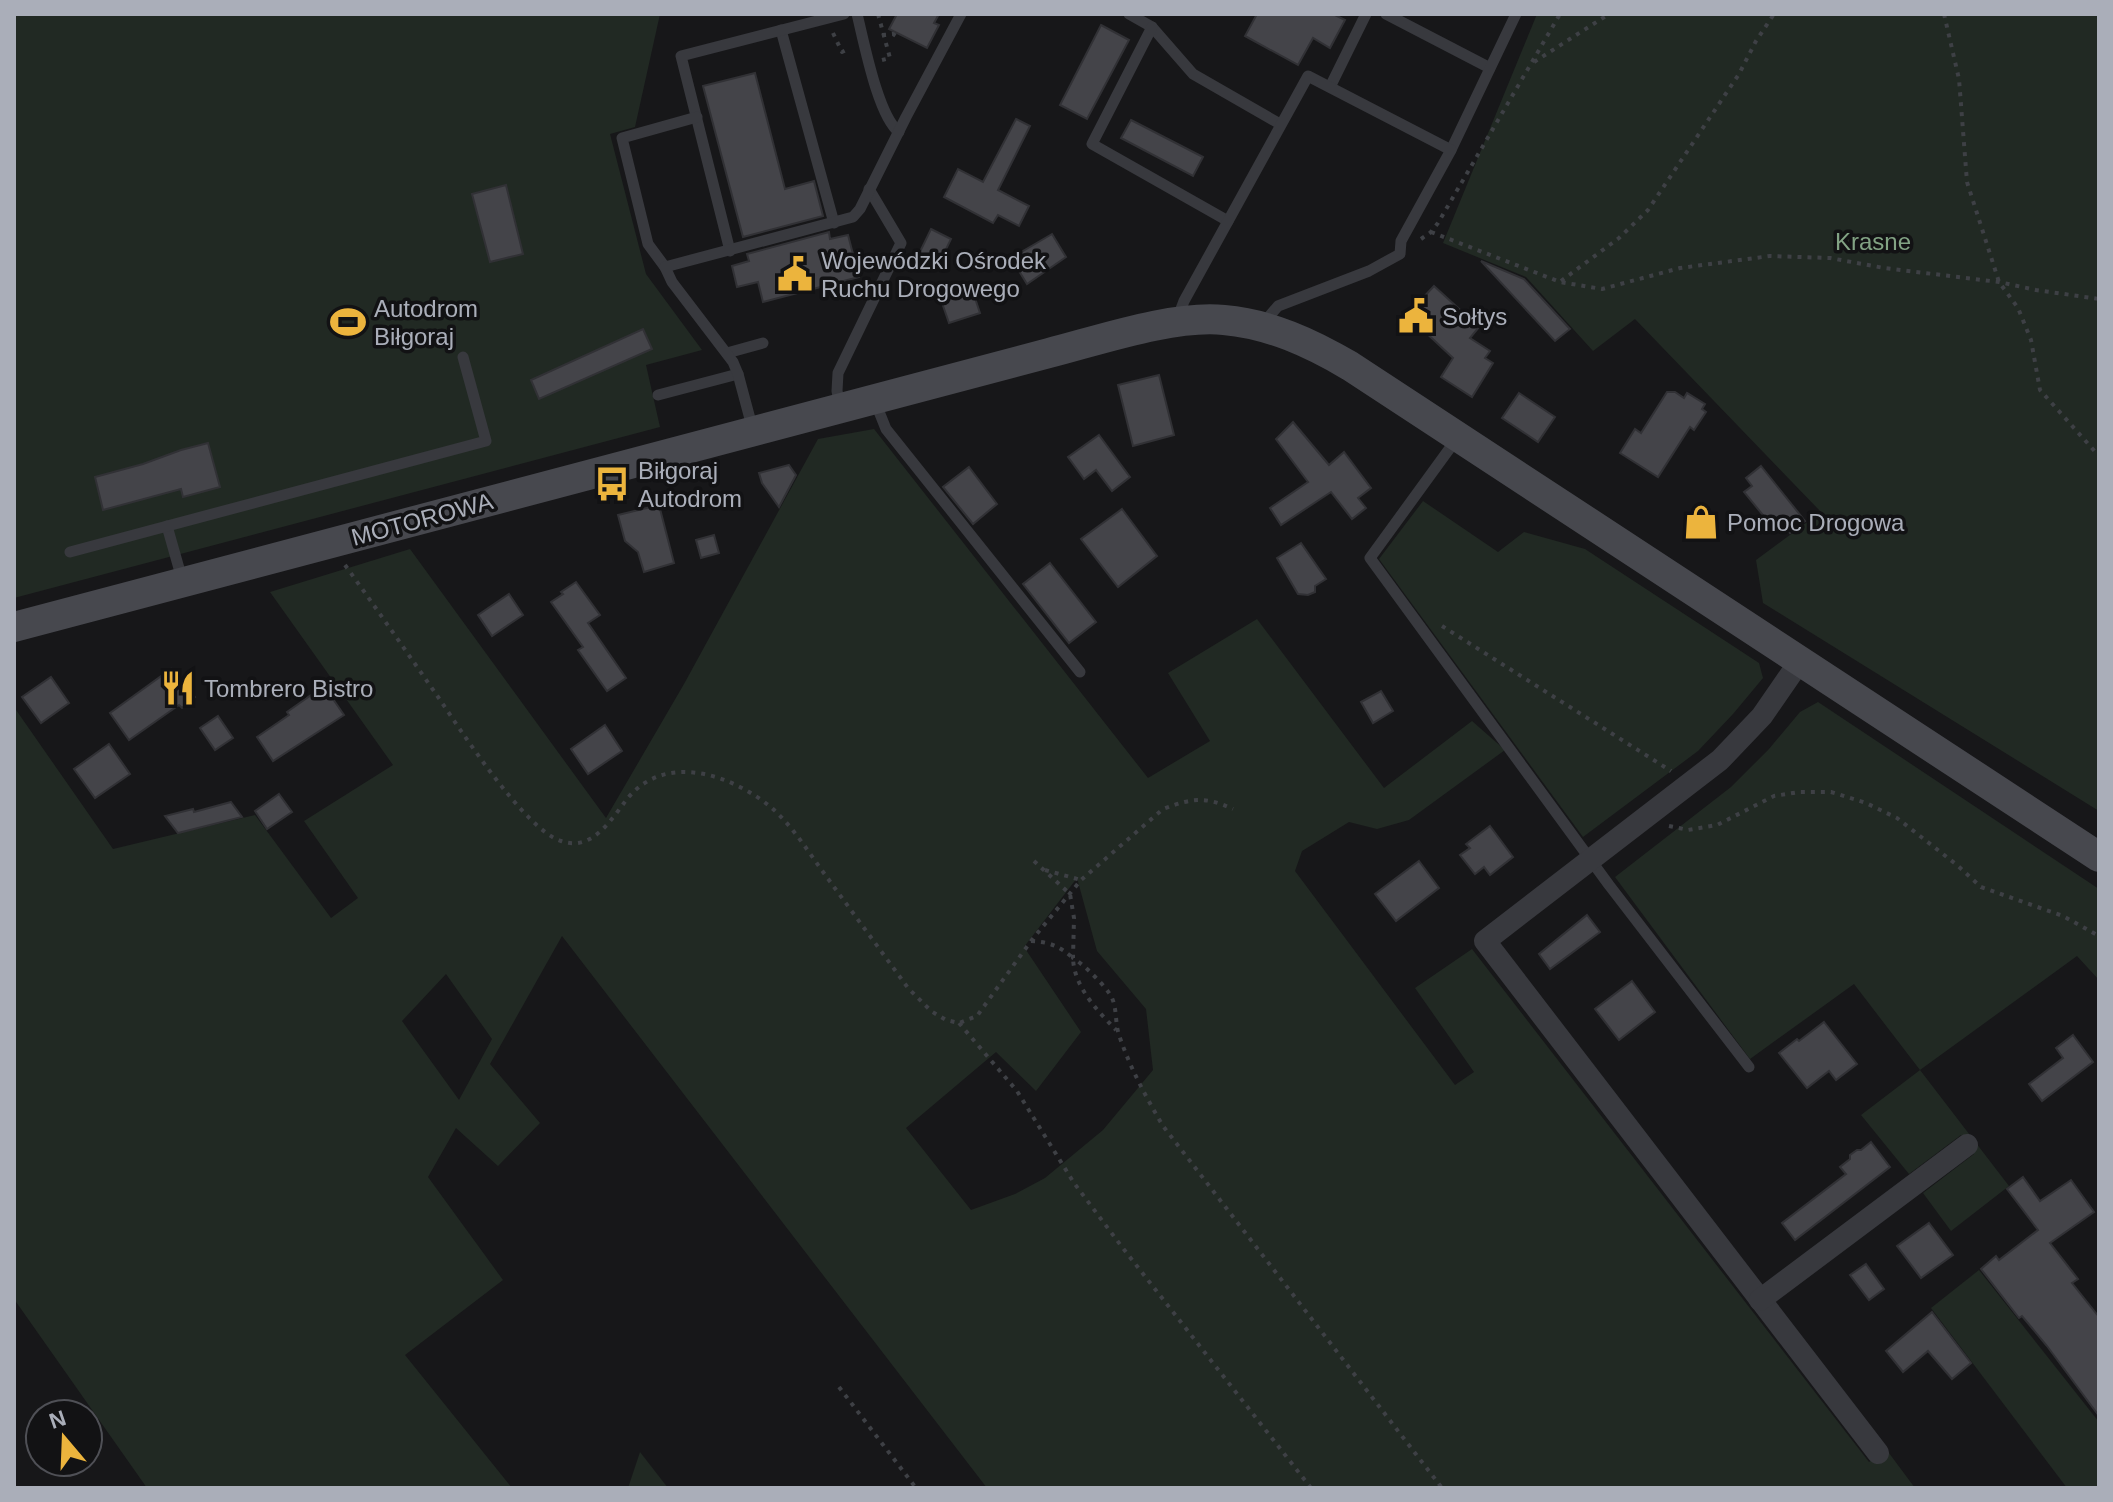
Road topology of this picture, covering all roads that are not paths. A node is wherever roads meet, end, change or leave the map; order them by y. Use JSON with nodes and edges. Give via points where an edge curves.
{"nodes":[{"id":1,"x":844,"y":14,"type":"edge"},
{"id":2,"x":857,"y":14,"type":"edge"},
{"id":3,"x":961,"y":14,"type":"edge"},
{"id":4,"x":1129,"y":14,"type":"edge"},
{"id":5,"x":1366,"y":14,"type":"edge"},
{"id":6,"x":1386,"y":14,"type":"edge"},
{"id":7,"x":1516,"y":14,"type":"edge"},
{"id":8,"x":1152,"y":27,"type":"junction"},
{"id":9,"x":781,"y":30,"type":"junction"},
{"id":10,"x":1490,"y":68,"type":"junction"},
{"id":11,"x":1330,"y":87,"type":"junction"},
{"id":12,"x":697,"y":117,"type":"junction"},
{"id":13,"x":1280,"y":124,"type":"junction"},
{"id":14,"x":899,"y":132,"type":"junction"},
{"id":15,"x":1451,"y":150,"type":"junction"},
{"id":16,"x":869,"y":189,"type":"junction"},
{"id":17,"x":1228,"y":221,"type":"junction"},
{"id":18,"x":834,"y":223,"type":"junction"},
{"id":19,"x":730,"y":251,"type":"junction"},
{"id":20,"x":665,"y":267,"type":"junction"},
{"id":21,"x":1176,"y":322,"type":"junction"},
{"id":22,"x":1261,"y":326,"type":"junction"},
{"id":23,"x":763,"y":343,"type":"dead end"},
{"id":24,"x":727,"y":353,"type":"junction"},
{"id":25,"x":463,"y":357,"type":"dead end"},
{"id":26,"x":738,"y":374,"type":"junction"},
{"id":27,"x":658,"y":395,"type":"dead end"},
{"id":28,"x":874,"y":398,"type":"junction"},
{"id":29,"x":835,"y":409,"type":"junction"},
{"id":30,"x":754,"y":431,"type":"junction"},
{"id":31,"x":1458,"y":437,"type":"junction"},
{"id":32,"x":167,"y":526,"type":"junction"},
{"id":33,"x":70,"y":552,"type":"dead end"},
{"id":34,"x":183,"y":583,"type":"junction"},
{"id":35,"x":14,"y":627,"type":"edge"},
{"id":36,"x":1800,"y":661,"type":"junction"},
{"id":37,"x":1080,"y":672,"type":"dead end"},
{"id":38,"x":2099,"y":857,"type":"edge"},
{"id":39,"x":1591,"y":860,"type":"junction"},
{"id":40,"x":1749,"y":1067,"type":"dead end"},
{"id":41,"x":1967,"y":1145,"type":"dead end"},
{"id":42,"x":1760,"y":1300,"type":"junction"},
{"id":43,"x":1878,"y":1453,"type":"dead end"}],
"edges":[{"from":1,"to":9,"type":"lane"},
{"from":2,"to":14,"type":"lane","via":[[883,107]]},
{"from":3,"to":14,"type":"lane"},
{"from":4,"to":8,"type":"lane"},
{"from":5,"to":11,"type":"lane"},
{"from":6,"to":10,"type":"lane"},
{"from":7,"to":10,"type":"lane"},
{"from":8,"to":13,"type":"lane","via":[[1193,74]]},
{"from":8,"to":17,"type":"lane","via":[[1092,144]]},
{"from":9,"to":12,"type":"lane","via":[[681,56]]},
{"from":9,"to":18,"type":"lane"},
{"from":10,"to":15,"type":"lane"},
{"from":11,"to":13,"type":"lane","via":[[1308,76]]},
{"from":11,"to":15,"type":"lane"},
{"from":12,"to":19,"type":"lane"},
{"from":12,"to":20,"type":"lane","via":[[622,138],[648,244]]},
{"from":13,"to":17,"type":"lane"},
{"from":14,"to":16,"type":"lane"},
{"from":15,"to":22,"type":"lane","via":[[1401,241],[1400,254],[1278,306]]},
{"from":16,"to":18,"type":"lane","via":[[853,217]]},
{"from":16,"to":29,"type":"lane","via":[[901,243],[838,373]]},
{"from":17,"to":21,"type":"lane"},
{"from":18,"to":19,"type":"lane"},
{"from":19,"to":20,"type":"lane"},
{"from":20,"to":24,"type":"lane"},
{"from":21,"to":22,"type":"street","name":"MOTOROWA","via":[[1223,319]]},
{"from":21,"to":28,"type":"street","name":"MOTOROWA"},
{"from":22,"to":31,"type":"street","name":"MOTOROWA","via":[[1323,350]]},
{"from":23,"to":24,"type":"lane"},
{"from":24,"to":26,"type":"lane"},
{"from":25,"to":32,"type":"lane","via":[[486,441]]},
{"from":26,"to":27,"type":"lane"},
{"from":26,"to":30,"type":"lane"},
{"from":28,"to":29,"type":"street","name":"MOTOROWA"},
{"from":28,"to":37,"type":"lane","via":[[886,429]]},
{"from":29,"to":30,"type":"street","name":"MOTOROWA"},
{"from":30,"to":34,"type":"street","name":"MOTOROWA"},
{"from":31,"to":36,"type":"street","name":"MOTOROWA"},
{"from":31,"to":39,"type":"lane","via":[[1370,558]]},
{"from":32,"to":33,"type":"lane"},
{"from":32,"to":34,"type":"lane"},
{"from":34,"to":35,"type":"street","name":"MOTOROWA"},
{"from":36,"to":38,"type":"street","name":"MOTOROWA"},
{"from":36,"to":39,"type":"street","via":[[1734,746]]},
{"from":39,"to":40,"type":"lane"},
{"from":39,"to":42,"type":"street","via":[[1485,941]]},
{"from":41,"to":42,"type":"street"},
{"from":42,"to":43,"type":"street"}]}
